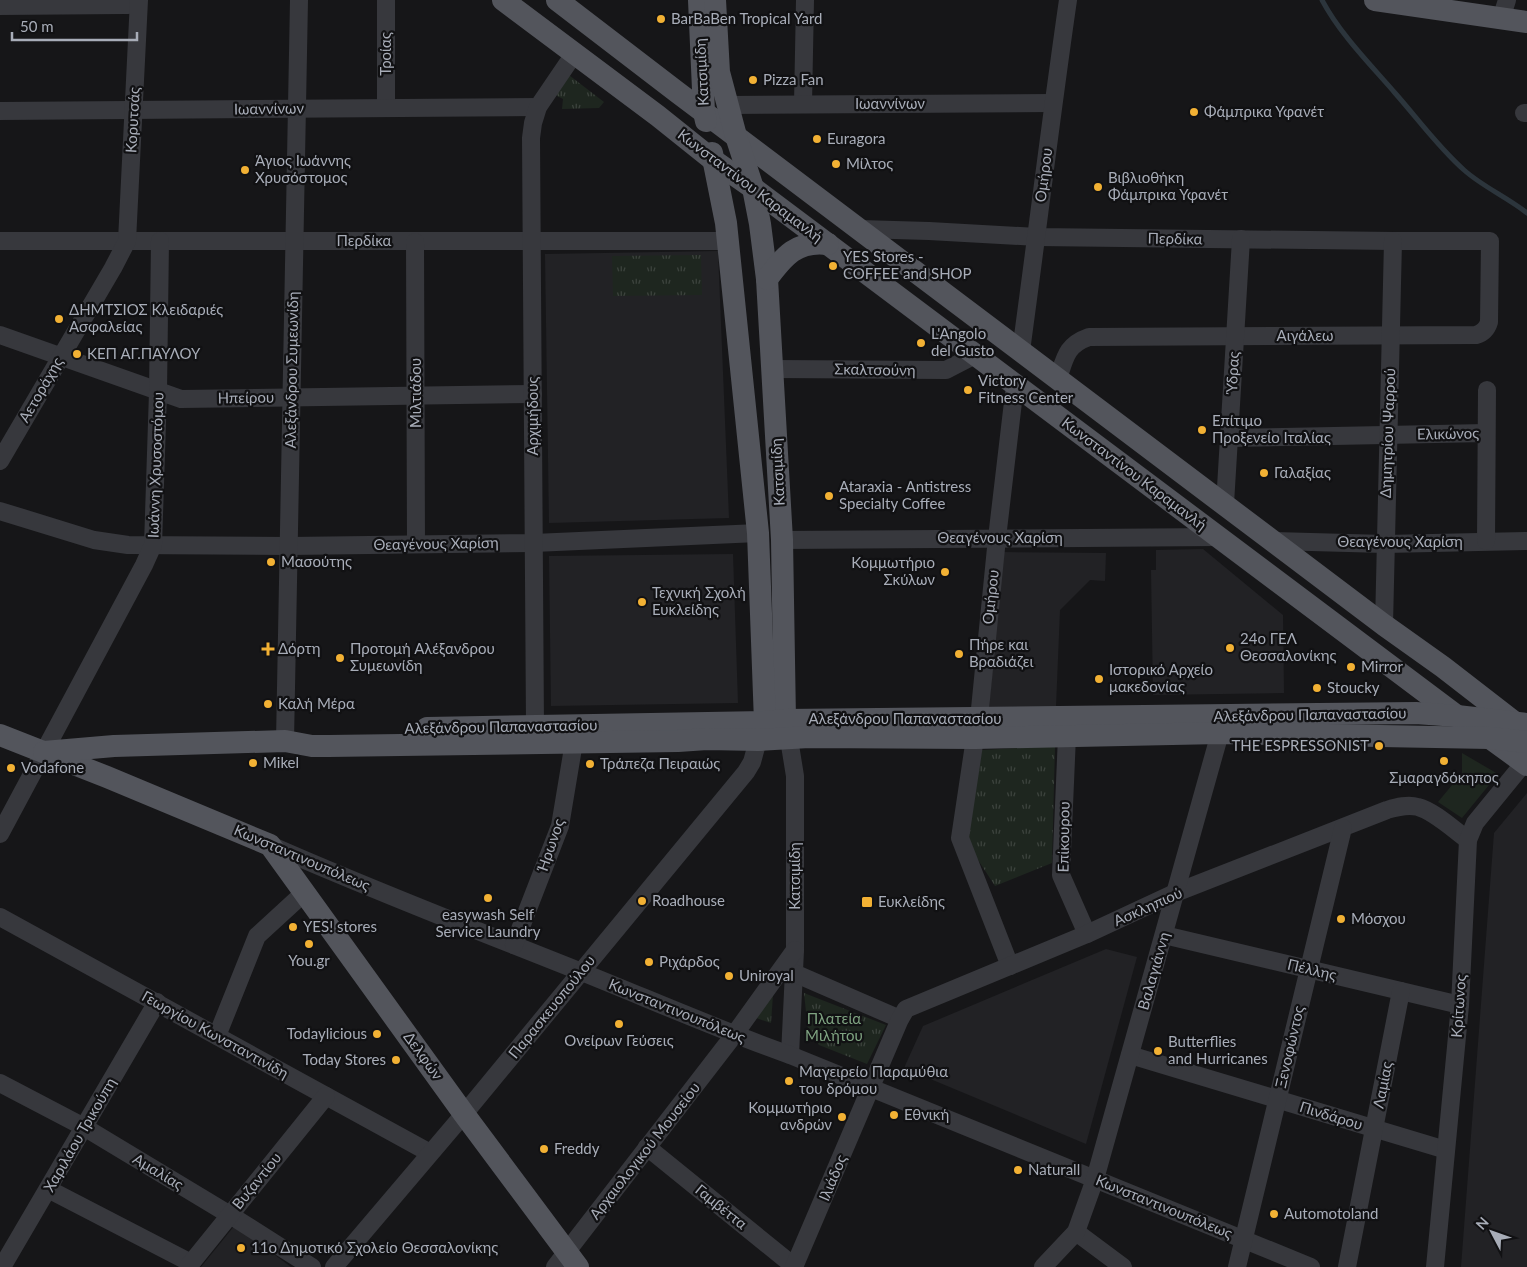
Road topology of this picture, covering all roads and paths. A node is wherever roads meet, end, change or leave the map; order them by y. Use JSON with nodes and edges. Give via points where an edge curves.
{"nodes":[{"id":1,"x":137,"y":0,"type":"edge"},
{"id":2,"x":299,"y":0,"type":"edge"},
{"id":3,"x":386,"y":0,"type":"edge"},
{"id":4,"x":503,"y":0,"type":"edge"},
{"id":5,"x":557,"y":0,"type":"edge"},
{"id":6,"x":699,"y":0,"type":"edge"},
{"id":7,"x":715,"y":0,"type":"edge"},
{"id":8,"x":805,"y":0,"type":"edge"},
{"id":9,"x":1068,"y":0,"type":"edge"},
{"id":10,"x":1375,"y":0,"type":"edge"},
{"id":11,"x":0,"y":6,"type":"edge"},
{"id":12,"x":1504,"y":10,"type":"edge"},
{"id":13,"x":1527,"y":22,"type":"edge"},
{"id":14,"x":574,"y":54,"type":"junction"},
{"id":15,"x":1053,"y":103,"type":"junction"},
{"id":16,"x":803,"y":104,"type":"junction"},
{"id":17,"x":727,"y":105,"type":"junction"},
{"id":18,"x":538,"y":107,"type":"junction"},
{"id":19,"x":386,"y":108,"type":"junction"},
{"id":20,"x":297,"y":109,"type":"junction"},
{"id":21,"x":0,"y":111,"type":"edge"},
{"id":22,"x":133,"y":111,"type":"junction"},
{"id":23,"x":704,"y":112,"type":"junction"},
{"id":24,"x":736,"y":136,"type":"junction"},
{"id":25,"x":713,"y":160,"type":"junction"},
{"id":26,"x":753,"y":188,"type":"junction"},
{"id":27,"x":860,"y":229,"type":"junction"},
{"id":28,"x":1037,"y":237,"type":"junction"},
{"id":29,"x":532,"y":240,"type":"junction"},
{"id":30,"x":1241,"y":240,"type":"junction"},
{"id":31,"x":0,"y":241,"type":"edge"},
{"id":32,"x":127,"y":241,"type":"junction"},
{"id":33,"x":160,"y":241,"type":"junction"},
{"id":34,"x":295,"y":241,"type":"junction"},
{"id":35,"x":728,"y":241,"type":"junction"},
{"id":36,"x":1393,"y":241,"type":"junction"},
{"id":37,"x":1490,"y":241,"type":"joint"},
{"id":38,"x":415,"y":242,"type":"junction"},
{"id":39,"x":828,"y":244,"type":"junction"},
{"id":40,"x":767,"y":279,"type":"junction"},
{"id":41,"x":0,"y":334,"type":"edge"},
{"id":42,"x":1391,"y":335,"type":"junction"},
{"id":43,"x":1235,"y":336,"type":"junction"},
{"id":44,"x":1021,"y":351,"type":"junction"},
{"id":45,"x":975,"y":355,"type":"junction"},
{"id":46,"x":60,"y":357,"type":"junction"},
{"id":47,"x":772,"y":369,"type":"junction"},
{"id":48,"x":1058,"y":379,"type":"junction"},
{"id":49,"x":1015,"y":385,"type":"junction"},
{"id":50,"x":1486,"y":390,"type":"dead end"},
{"id":51,"x":158,"y":392,"type":"junction"},
{"id":52,"x":533,"y":394,"type":"junction"},
{"id":53,"x":416,"y":397,"type":"junction"},
{"id":54,"x":292,"y":398,"type":"junction"},
{"id":55,"x":1486,"y":433,"type":"junction"},
{"id":56,"x":1388,"y":435,"type":"junction"},
{"id":57,"x":1229,"y":438,"type":"junction"},
{"id":58,"x":0,"y":461,"type":"edge"},
{"id":59,"x":1225,"y":504,"type":"junction"},
{"id":60,"x":0,"y":510,"type":"edge"},
{"id":61,"x":758,"y":534,"type":"junction"},
{"id":62,"x":1219,"y":537,"type":"junction"},
{"id":63,"x":998,"y":538,"type":"junction"},
{"id":64,"x":782,"y":540,"type":"junction"},
{"id":65,"x":1527,"y":540,"type":"edge"},
{"id":66,"x":1486,"y":541,"type":"junction"},
{"id":67,"x":1274,"y":542,"type":"junction"},
{"id":68,"x":416,"y":544,"type":"junction"},
{"id":69,"x":534,"y":544,"type":"junction"},
{"id":70,"x":1385,"y":544,"type":"junction"},
{"id":71,"x":153,"y":545,"type":"junction"},
{"id":72,"x":289,"y":546,"type":"junction"},
{"id":73,"x":1384,"y":625,"type":"junction"},
{"id":74,"x":1457,"y":716,"type":"junction"},
{"id":75,"x":535,"y":726,"type":"junction"},
{"id":76,"x":1522,"y":726,"type":"edge"},
{"id":77,"x":977,"y":728,"type":"junction"},
{"id":78,"x":774,"y":730,"type":"junction"},
{"id":79,"x":1220,"y":733,"type":"junction"},
{"id":80,"x":0,"y":735,"type":"edge"},
{"id":81,"x":1068,"y":736,"type":"junction"},
{"id":82,"x":1490,"y":738,"type":"junction"},
{"id":83,"x":285,"y":740,"type":"junction"},
{"id":84,"x":574,"y":742,"type":"junction"},
{"id":85,"x":44,"y":752,"type":"junction"},
{"id":86,"x":1526,"y":757,"type":"edge"},
{"id":87,"x":1343,"y":828,"type":"junction"},
{"id":88,"x":0,"y":834,"type":"edge"},
{"id":89,"x":1468,"y":840,"type":"junction"},
{"id":90,"x":270,"y":845,"type":"junction"},
{"id":91,"x":305,"y":892,"type":"junction"},
{"id":92,"x":1175,"y":894,"type":"junction"},
{"id":93,"x":0,"y":917,"type":"edge"},
{"id":94,"x":1086,"y":934,"type":"junction"},
{"id":95,"x":1164,"y":935,"type":"junction"},
{"id":96,"x":514,"y":945,"type":"junction"},
{"id":97,"x":795,"y":950,"type":"junction"},
{"id":98,"x":1010,"y":966,"type":"junction"},
{"id":99,"x":1309,"y":969,"type":"junction"},
{"id":100,"x":581,"y":972,"type":"junction"},
{"id":101,"x":794,"y":972,"type":"junction"},
{"id":102,"x":1401,"y":991,"type":"junction"},
{"id":103,"x":158,"y":1002,"type":"junction"},
{"id":104,"x":1460,"y":1004,"type":"junction"},
{"id":105,"x":900,"y":1019,"type":"junction"},
{"id":106,"x":734,"y":1035,"type":"junction"},
{"id":107,"x":217,"y":1036,"type":"junction"},
{"id":108,"x":790,"y":1055,"type":"junction"},
{"id":109,"x":1130,"y":1055,"type":"junction"},
{"id":110,"x":0,"y":1083,"type":"edge"},
{"id":111,"x":871,"y":1088,"type":"junction"},
{"id":112,"x":326,"y":1096,"type":"junction"},
{"id":113,"x":1278,"y":1099,"type":"junction"},
{"id":114,"x":464,"y":1114,"type":"junction"},
{"id":115,"x":84,"y":1127,"type":"junction"},
{"id":116,"x":1374,"y":1129,"type":"junction"},
{"id":117,"x":647,"y":1147,"type":"junction"},
{"id":118,"x":1446,"y":1150,"type":"junction"},
{"id":119,"x":430,"y":1153,"type":"junction"},
{"id":120,"x":1095,"y":1179,"type":"junction"},
{"id":121,"x":48,"y":1189,"type":"junction"},
{"id":122,"x":230,"y":1215,"type":"junction"},
{"id":123,"x":1076,"y":1232,"type":"junction"},
{"id":124,"x":1244,"y":1240,"type":"junction"},
{"id":125,"x":566,"y":1262,"type":"edge"},
{"id":126,"x":189,"y":1265,"type":"edge"},
{"id":127,"x":2,"y":1267,"type":"edge"},
{"id":128,"x":312,"y":1267,"type":"edge"},
{"id":129,"x":334,"y":1267,"type":"edge"},
{"id":130,"x":795,"y":1267,"type":"edge"},
{"id":131,"x":1043,"y":1267,"type":"edge"},
{"id":132,"x":1123,"y":1267,"type":"edge"},
{"id":133,"x":1237,"y":1267,"type":"edge"},
{"id":134,"x":1311,"y":1267,"type":"edge"},
{"id":135,"x":1347,"y":1267,"type":"edge"},
{"id":136,"x":1435,"y":1267,"type":"edge"}],
"edges":[{"from":1,"to":11,"type":"street","via":[[124,5]]},
{"from":1,"to":22,"type":"street","name":"Κορυτσάς"},
{"from":2,"to":20,"type":"street","name":"Αλεξάνδρου Συμεωνίδη"},
{"from":3,"to":19,"type":"street","name":"Τροίας"},
{"from":4,"to":14,"type":"main road","name":"Κωνσταντίνου Καραμανλή"},
{"from":5,"to":23,"type":"main road","name":"Κωνσταντίνου Καραμανλή"},
{"from":6,"to":23,"type":"main road","name":"Κατσιμίδη"},
{"from":7,"to":17,"type":"main road","name":"Κατσιμίδη","via":[[718,66]]},
{"from":8,"to":16,"type":"street"},
{"from":9,"to":15,"type":"street","name":"Ομήρου"},
{"from":10,"to":12,"type":"main road"},
{"from":12,"to":13,"type":"main road"},
{"from":14,"to":18,"type":"street"},
{"from":14,"to":25,"type":"main road","name":"Κωνσταντίνου Καραμανλή"},
{"from":15,"to":16,"type":"street","name":"Ιωαννίνων"},
{"from":15,"to":28,"type":"street","name":"Ομήρου"},
{"from":16,"to":17,"type":"street","name":"Ιωαννίνων"},
{"from":17,"to":24,"type":"main road","name":"Κατσιμίδη"},
{"from":18,"to":19,"type":"street","name":"Ιωαννίνων"},
{"from":18,"to":29,"type":"street","name":"Αρχιμήδους","via":[[531,138]]},
{"from":19,"to":20,"type":"street","name":"Ιωαννίνων"},
{"from":20,"to":22,"type":"street","name":"Ιωαννίνων"},
{"from":20,"to":34,"type":"street","name":"Αλεξάνδρου Συμεωνίδη"},
{"from":21,"to":22,"type":"street","name":"Ιωαννίνων"},
{"from":22,"to":32,"type":"street","name":"Κορυτσάς"},
{"from":23,"to":24,"type":"main road","name":"Κωνσταντίνου Καραμανλή"},
{"from":23,"to":25,"type":"main road","name":"Κατσιμίδη"},
{"from":24,"to":26,"type":"main road","name":"Κατσιμίδη"},
{"from":24,"to":27,"type":"main road","name":"Κωνσταντίνου Καραμανλή"},
{"from":25,"to":26,"type":"main road","name":"Κωνσταντίνου Καραμανλή"},
{"from":25,"to":35,"type":"main road","name":"Κατσιμίδη"},
{"from":26,"to":39,"type":"main road","name":"Κωνσταντίνου Καραμανλή"},
{"from":26,"to":40,"type":"main road","name":"Κατσιμίδη"},
{"from":27,"to":28,"type":"street","name":"Περδίκα"},
{"from":27,"to":44,"type":"main road","name":"Κωνσταντίνου Καραμανλή"},
{"from":28,"to":30,"type":"street","name":"Περδίκα"},
{"from":28,"to":44,"type":"street","name":"Ομήρου"},
{"from":29,"to":35,"type":"street","name":"Περδίκα"},
{"from":29,"to":38,"type":"street","name":"Περδίκα"},
{"from":29,"to":52,"type":"street","name":"Αρχιμήδους"},
{"from":30,"to":36,"type":"street","name":"Περδίκα"},
{"from":30,"to":43,"type":"street","name":"Ύδρας"},
{"from":31,"to":32,"type":"street","name":"Περδίκα"},
{"from":32,"to":33,"type":"street","name":"Περδίκα"},
{"from":32,"to":46,"type":"street","name":"Αετοράχης"},
{"from":33,"to":34,"type":"street","name":"Περδίκα"},
{"from":33,"to":51,"type":"street","name":"Ιωάννη Χρυσοστόμου"},
{"from":34,"to":38,"type":"street","name":"Περδίκα"},
{"from":34,"to":54,"type":"street","name":"Αλεξάνδρου Συμεωνίδη"},
{"from":35,"to":61,"type":"main road","name":"Κατσιμίδη"},
{"from":36,"to":37,"type":"street","name":"Περδίκα"},
{"from":36,"to":42,"type":"street","name":"Δημητρίου Ψαρρού"},
{"from":37,"to":42,"type":"street","name":"Αιγάλεω","via":[[1488,322],[1484,331],[1476,335]]},
{"from":38,"to":53,"type":"street","name":"Μιλτιάδου"},
{"from":39,"to":40,"type":"main road","via":[[807,244],[792,251]]},
{"from":39,"to":45,"type":"main road","name":"Κωνσταντίνου Καραμανλή"},
{"from":40,"to":47,"type":"main road","name":"Κατσιμίδη"},
{"from":41,"to":46,"type":"street","name":"Ηπείρου"},
{"from":42,"to":43,"type":"street","name":"Αιγάλεω"},
{"from":42,"to":56,"type":"street","name":"Δημητρίου Ψαρρού"},
{"from":43,"to":48,"type":"street","name":"Αιγάλεω","via":[[1089,337],[1070,348]]},
{"from":43,"to":57,"type":"street","name":"Ύδρας"},
{"from":44,"to":48,"type":"main road","name":"Κωνσταντίνου Καραμανλή"},
{"from":45,"to":47,"type":"street","name":"Σκαλτσούνη","via":[[946,370]]},
{"from":45,"to":49,"type":"main road","name":"Κωνσταντίνου Καραμανλή"},
{"from":46,"to":51,"type":"street","name":"Ηπείρου"},
{"from":46,"to":58,"type":"street","name":"Αετοράχης"},
{"from":47,"to":64,"type":"main road","name":"Κατσιμίδη"},
{"from":48,"to":59,"type":"main road","name":"Κωνσταντίνου Καραμανλή"},
{"from":49,"to":62,"type":"main road","name":"Κωνσταντίνου Καραμανλή"},
{"from":49,"to":63,"type":"street","name":"Ομήρου"},
{"from":50,"to":55,"type":"street"},
{"from":51,"to":54,"type":"street","name":"Ηπείρου","via":[[181,399]]},
{"from":51,"to":71,"type":"street","name":"Ιωάννη Χρυσοστόμου"},
{"from":52,"to":53,"type":"street","name":"Ηπείρου"},
{"from":52,"to":69,"type":"street","name":"Αρχιμήδους"},
{"from":53,"to":54,"type":"street","name":"Ηπείρου"},
{"from":53,"to":68,"type":"street","name":"Μιλτιάδου"},
{"from":54,"to":72,"type":"street","name":"Αλεξάνδρου Συμεωνίδη"},
{"from":55,"to":56,"type":"street","name":"Ελικώνος"},
{"from":55,"to":66,"type":"street"},
{"from":56,"to":57,"type":"street","name":"Ελικώνος"},
{"from":56,"to":70,"type":"street","name":"Δημητρίου Ψαρρού"},
{"from":57,"to":59,"type":"street","name":"Ύδρας"},
{"from":59,"to":67,"type":"main road","name":"Κωνσταντίνου Καραμανλή"},
{"from":60,"to":71,"type":"street","name":"Θεαγένους Χαρίση","via":[[103,542]]},
{"from":61,"to":69,"type":"street","name":"Θεαγένους Χαρίση"},
{"from":61,"to":78,"type":"main road","name":"Κατσιμίδη"},
{"from":62,"to":63,"type":"street","name":"Θεαγένους Χαρίση"},
{"from":62,"to":74,"type":"main road","name":"Κωνσταντίνου Καραμανλή"},
{"from":63,"to":64,"type":"street","name":"Θεαγένους Χαρίση"},
{"from":63,"to":77,"type":"street","name":"Ομήρου"},
{"from":64,"to":78,"type":"main road","name":"Κατσιμίδη"},
{"from":65,"to":66,"type":"street","name":"Θεαγένους Χαρίση"},
{"from":66,"to":70,"type":"street","name":"Θεαγένους Χαρίση"},
{"from":67,"to":70,"type":"street","name":"Θεαγένους Χαρίση"},
{"from":67,"to":73,"type":"main road","name":"Κωνσταντίνου Καραμανλή"},
{"from":68,"to":69,"type":"street","name":"Θεαγένους Χαρίση"},
{"from":68,"to":72,"type":"street","name":"Θεαγένους Χαρίση"},
{"from":69,"to":75,"type":"street","name":"Αρχιμήδους"},
{"from":70,"to":73,"type":"street","name":"Δημητρίου Ψαρρού"},
{"from":71,"to":72,"type":"street","name":"Θεαγένους Χαρίση"},
{"from":71,"to":85,"type":"street","name":"Ιωάννη Χρυσοστόμου"},
{"from":72,"to":83,"type":"street","name":"Αλεξάνδρου Συμεωνίδη"},
{"from":73,"to":76,"type":"main road","name":"Κωνσταντίνου Καραμανλή"},
{"from":74,"to":76,"type":"main road","name":"Αλεξάνδρου Παπαναστασίου"},
{"from":74,"to":77,"type":"main road","name":"Αλεξάνδρου Παπαναστασίου","via":[[1416,713]]},
{"from":74,"to":82,"type":"main road","name":"Κωνσταντίνου Καραμανλή"},
{"from":75,"to":78,"type":"main road","name":"Αλεξάνδρου Παπαναστασίου"},
{"from":75,"to":83,"type":"main road","name":"Αλεξάνδρου Παπαναστασίου","via":[[312,731]]},
{"from":77,"to":78,"type":"main road","name":"Αλεξάνδρου Παπαναστασίου","via":[[809,737]]},
{"from":77,"to":81,"type":"main road","name":"Αλεξάνδρου Παπαναστασίου"},
{"from":77,"to":98,"type":"street","name":"Ομήρου","via":[[960,838]]},
{"from":78,"to":84,"type":"main road","name":"Αλεξάνδρου Παπαναστασίου","via":[[731,739]]},
{"from":78,"to":97,"type":"street","name":"Κατσιμίδη","via":[[795,776]]},
{"from":78,"to":100,"type":"street","name":"Παρασκευοπούλου","via":[[746,772]]},
{"from":79,"to":81,"type":"main road","name":"Αλεξάνδρου Παπαναστασίου"},
{"from":79,"to":82,"type":"main road","name":"Αλεξάνδρου Παπαναστασίου"},
{"from":79,"to":92,"type":"street","name":"Βαλαγιάννη"},
{"from":80,"to":85,"type":"main road","name":"Κωνσταντινουπόλεως"},
{"from":81,"to":94,"type":"street","name":"Επίκουρου","via":[[1061,875]]},
{"from":82,"to":86,"type":"main road","name":"Κωνσταντίνου Καραμανλή"},
{"from":83,"to":84,"type":"main road","name":"Αλεξάνδρου Παπαναστασίου","via":[[312,746]]},
{"from":83,"to":85,"type":"main road","name":"Αλεξάνδρου Παπαναστασίου","via":[[114,746]]},
{"from":84,"to":96,"type":"street","name":"Ήρωνος","via":[[560,826]]},
{"from":85,"to":88,"type":"street","name":"Ιωάννη Χρυσοστόμου"},
{"from":85,"to":90,"type":"main road","name":"Κωνσταντινουπόλεως"},
{"from":86,"to":89,"type":"street","name":"Κρίτωνος","via":[[1475,823]]},
{"from":87,"to":89,"type":"street","name":"Ασκληπιού","via":[[1387,810],[1412,806],[1428,812]]},
{"from":87,"to":92,"type":"street","name":"Ασκληπιού"},
{"from":87,"to":99,"type":"street","name":"Ξενοφώντος"},
{"from":89,"to":104,"type":"street","name":"Κρίτωνος"},
{"from":90,"to":91,"type":"main road","name":"Δελφών"},
{"from":90,"to":96,"type":"street","name":"Κωνσταντινουπόλεως"},
{"from":91,"to":107,"type":"street","via":[[257,936]]},
{"from":91,"to":114,"type":"main road","name":"Δελφών"},
{"from":92,"to":94,"type":"street","name":"Ασκληπιού"},
{"from":92,"to":95,"type":"street","name":"Βαλαγιάννη"},
{"from":93,"to":103,"type":"street","name":"Γεωργίου Κωνσταντινίδη"},
{"from":94,"to":98,"type":"street","name":"Ασκληπιού"},
{"from":95,"to":99,"type":"street","name":"Πέλλης"},
{"from":95,"to":109,"type":"street","name":"Βαλαγιάννη"},
{"from":96,"to":100,"type":"street","name":"Κωνσταντινουπόλεως"},
{"from":97,"to":101,"type":"street","name":"Κατσιμίδη"},
{"from":97,"to":106,"type":"street"},
{"from":98,"to":105,"type":"street","name":"Ασκληπιού","via":[[906,1009]]},
{"from":99,"to":102,"type":"street","name":"Πέλλης"},
{"from":99,"to":113,"type":"street","name":"Ξενοφώντος"},
{"from":100,"to":106,"type":"street","name":"Κωνσταντινουπόλεως"},
{"from":100,"to":114,"type":"street","name":"Παρασκευοπούλου"},
{"from":101,"to":105,"type":"street"},
{"from":101,"to":108,"type":"street","name":"Κατσιμίδη"},
{"from":102,"to":104,"type":"street","name":"Πέλλης"},
{"from":102,"to":116,"type":"street","name":"Λαμίας"},
{"from":103,"to":107,"type":"street","name":"Γεωργίου Κωνσταντινίδη"},
{"from":103,"to":115,"type":"street","name":"Χαριλάου Τρικούπη"},
{"from":104,"to":118,"type":"street","name":"Κρίτωνος"},
{"from":105,"to":111,"type":"street","name":"Ασκληπιού"},
{"from":106,"to":108,"type":"street","name":"Κωνσταντινουπόλεως"},
{"from":106,"to":117,"type":"street","name":"Αρχαιολογικού Μουσείου"},
{"from":107,"to":112,"type":"street","name":"Γεωργίου Κωνσταντινίδη"},
{"from":108,"to":111,"type":"street","name":"Κωνσταντινουπόλεως"},
{"from":109,"to":113,"type":"street","name":"Πινδάρου"},
{"from":109,"to":120,"type":"street","name":"Βαλαγιάννη"},
{"from":110,"to":115,"type":"street","name":"Αμαλίας"},
{"from":111,"to":120,"type":"street","name":"Κωνσταντινουπόλεως"},
{"from":111,"to":130,"type":"street","name":"Ιλιάδος"},
{"from":112,"to":119,"type":"street","name":"Γεωργίου Κωνσταντινίδη"},
{"from":112,"to":122,"type":"street","name":"Βυζαντίου"},
{"from":113,"to":116,"type":"street","name":"Πινδάρου"},
{"from":113,"to":124,"type":"street","name":"Ξενοφώντος"},
{"from":114,"to":119,"type":"street","name":"Παρασκευοπούλου"},
{"from":114,"to":125,"type":"main road","name":"Δελφών"},
{"from":115,"to":121,"type":"street","name":"Χαριλάου Τρικούπη"},
{"from":115,"to":122,"type":"street","name":"Αμαλίας"},
{"from":116,"to":118,"type":"street","name":"Πινδάρου"},
{"from":116,"to":135,"type":"street","name":"Λαμίας"},
{"from":117,"to":125,"type":"street","name":"Αρχαιολογικού Μουσείου"},
{"from":117,"to":130,"type":"street","name":"Γαμβέττα"},
{"from":118,"to":136,"type":"street","name":"Κρίτωνος"},
{"from":119,"to":129,"type":"street","name":"Παρασκευοπούλου"},
{"from":120,"to":123,"type":"street","name":"Βαλαγιάννη"},
{"from":120,"to":124,"type":"street","name":"Κωνσταντινουπόλεως"},
{"from":121,"to":126,"type":"street"},
{"from":121,"to":127,"type":"street","name":"Χαριλάου Τρικούπη"},
{"from":122,"to":126,"type":"street","name":"Βυζαντίου"},
{"from":122,"to":128,"type":"street","name":"Αμαλίας"},
{"from":123,"to":131,"type":"street"},
{"from":123,"to":132,"type":"street"},
{"from":124,"to":133,"type":"street","name":"Ξενοφώντος"},
{"from":124,"to":134,"type":"street","name":"Κωνσταντινουπόλεως"}]}
